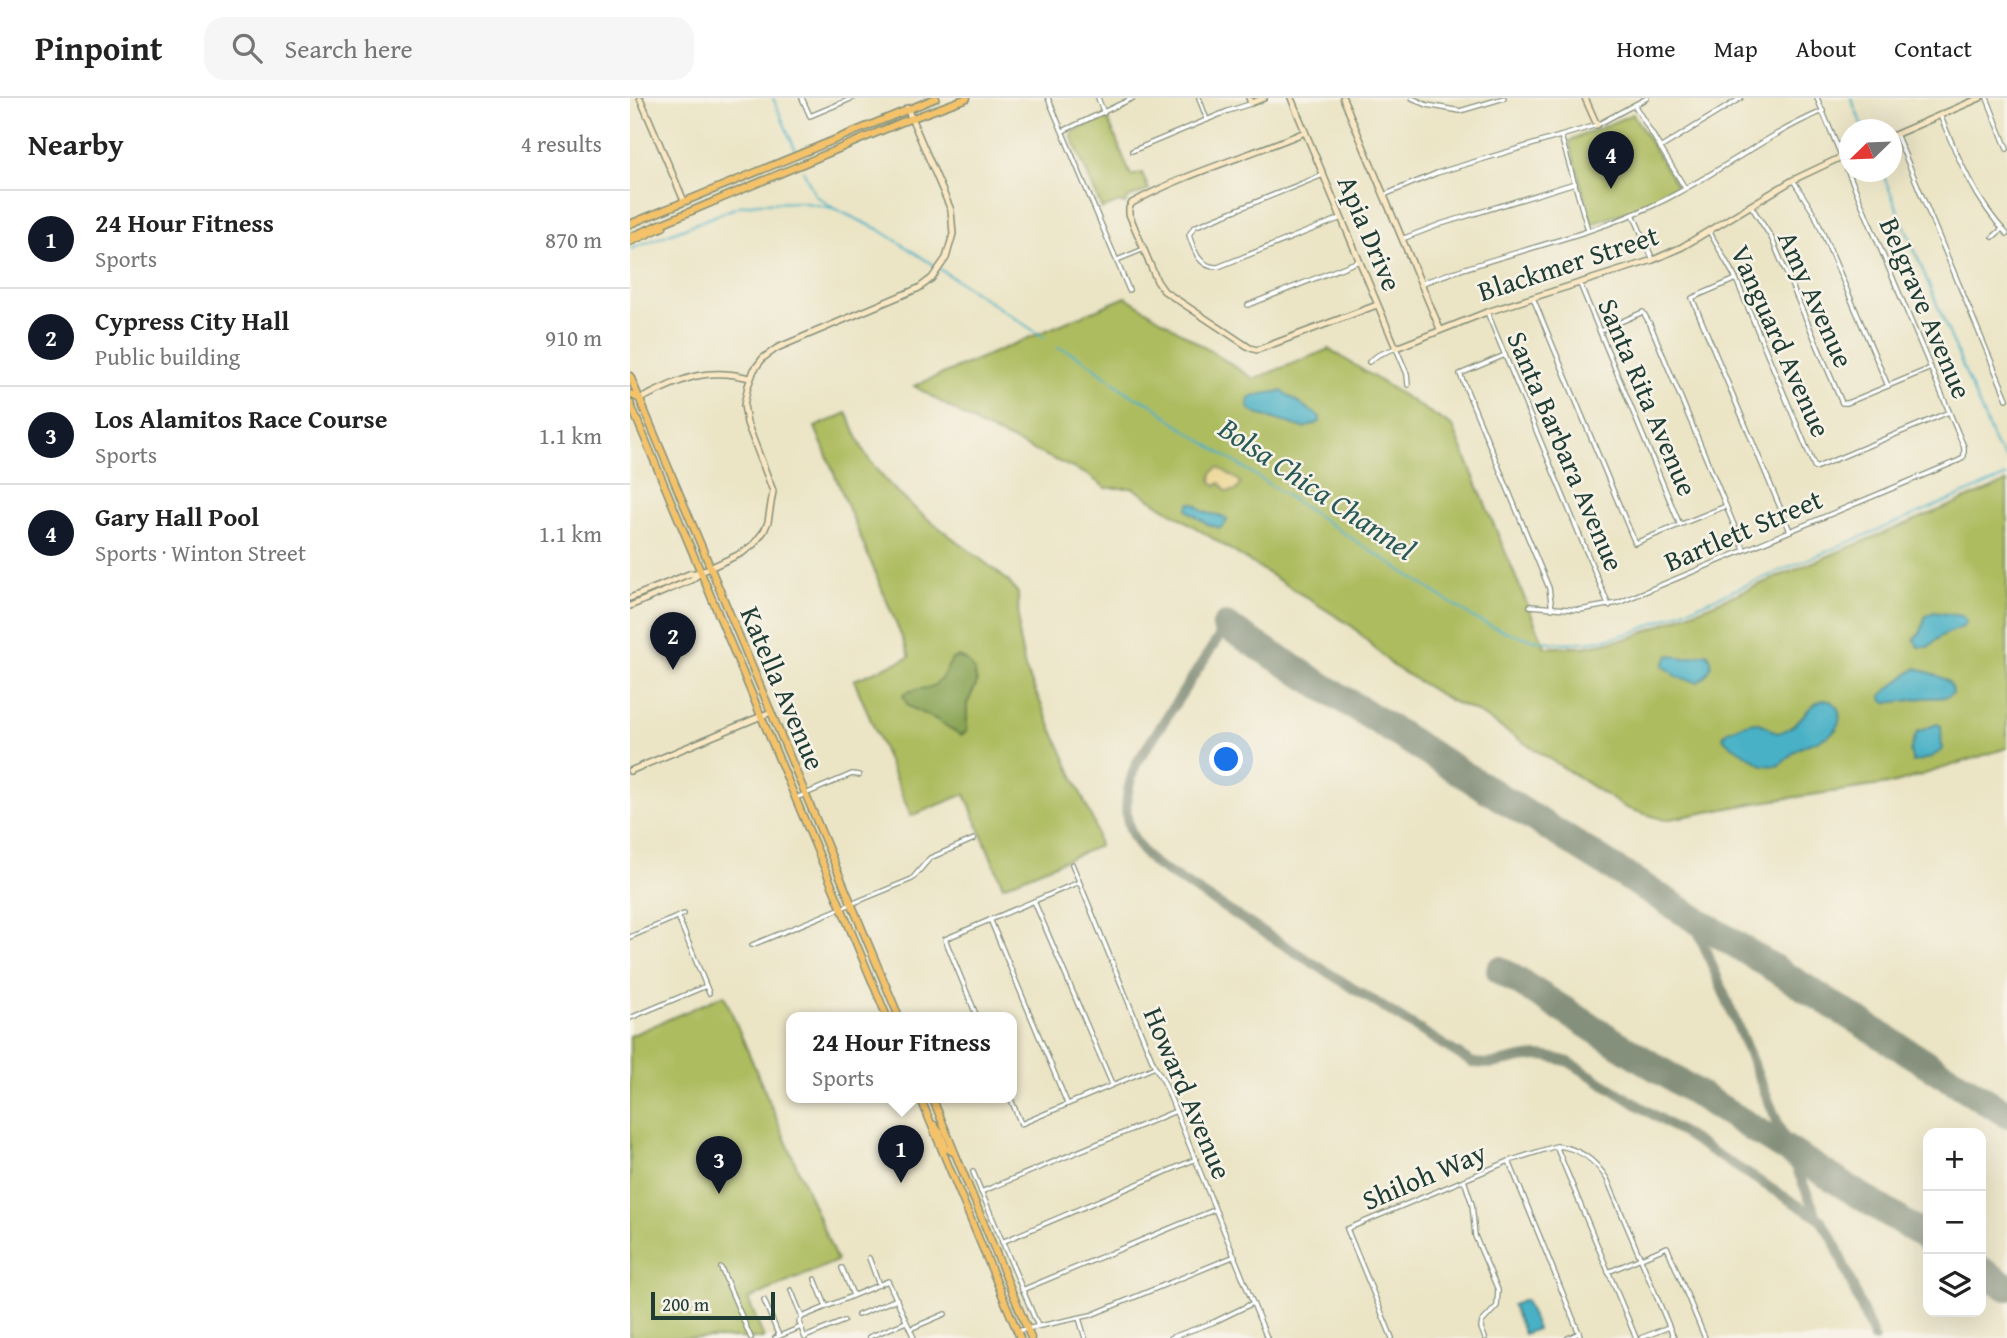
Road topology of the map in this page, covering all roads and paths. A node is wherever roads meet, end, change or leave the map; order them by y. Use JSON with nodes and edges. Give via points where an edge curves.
{"nodes":[{"id":1,"x":640,"y":98,"type":"edge"},
{"id":2,"x":802,"y":98,"type":"edge"},
{"id":3,"x":853,"y":98,"type":"edge"},
{"id":4,"x":936,"y":98,"type":"edge"},
{"id":5,"x":967,"y":98,"type":"edge"},
{"id":6,"x":1048,"y":98,"type":"edge"},
{"id":7,"x":1098,"y":98,"type":"edge"},
{"id":8,"x":1133,"y":98,"type":"edge"},
{"id":9,"x":1199,"y":98,"type":"edge"},
{"id":10,"x":1264,"y":98,"type":"edge"},
{"id":11,"x":1291,"y":98,"type":"edge"},
{"id":12,"x":1343,"y":98,"type":"edge"},
{"id":13,"x":1412,"y":98,"type":"edge"},
{"id":14,"x":1504,"y":98,"type":"edge"},
{"id":15,"x":1586,"y":98,"type":"edge"},
{"id":16,"x":1647,"y":98,"type":"edge"},
{"id":17,"x":1741,"y":98,"type":"edge"},
{"id":18,"x":1817,"y":98,"type":"edge"},
{"id":19,"x":1980,"y":98,"type":"edge"},
{"id":20,"x":1987,"y":98,"type":"edge"},
{"id":21,"x":1250,"y":101,"type":"edge"},
{"id":22,"x":1634,"y":106,"type":"junction"},
{"id":23,"x":907,"y":108,"type":"junction"},
{"id":24,"x":1823,"y":111,"type":"junction"},
{"id":25,"x":1104,"y":113,"type":"junction"},
{"id":26,"x":1940,"y":115,"type":"junction"},
{"id":27,"x":912,"y":118,"type":"junction"},
{"id":28,"x":1207,"y":120,"type":"junction"},
{"id":29,"x":1597,"y":125,"type":"junction"},
{"id":30,"x":1063,"y":131,"type":"junction"},
{"id":31,"x":1305,"y":132,"type":"junction"},
{"id":32,"x":1902,"y":132,"type":"edge"},
{"id":33,"x":1562,"y":136,"type":"junction"},
{"id":34,"x":1660,"y":148,"type":"junction"},
{"id":35,"x":1839,"y":149,"type":"edge"},
{"id":36,"x":2007,"y":149,"type":"edge"},
{"id":37,"x":1132,"y":151,"type":"dead end"},
{"id":38,"x":1902,"y":153,"type":"edge"},
{"id":39,"x":1839,"y":157,"type":"edge"},
{"id":40,"x":1323,"y":175,"type":"junction"},
{"id":41,"x":1793,"y":180,"type":"junction"},
{"id":42,"x":1853,"y":182,"type":"edge"},
{"id":43,"x":1575,"y":183,"type":"junction"},
{"id":44,"x":1685,"y":188,"type":"junction"},
{"id":45,"x":1384,"y":195,"type":"junction"},
{"id":46,"x":684,"y":201,"type":"junction"},
{"id":47,"x":1751,"y":206,"type":"junction"},
{"id":48,"x":684,"y":214,"type":"junction"},
{"id":49,"x":1633,"y":214,"type":"junction"},
{"id":50,"x":1341,"y":218,"type":"junction"},
{"id":51,"x":630,"y":224,"type":"edge"},
{"id":52,"x":2002,"y":229,"type":"junction"},
{"id":53,"x":1588,"y":230,"type":"junction"},
{"id":54,"x":1709,"y":231,"type":"junction"},
{"id":55,"x":2007,"y":234,"type":"edge"},
{"id":56,"x":630,"y":237,"type":"edge"},
{"id":57,"x":1993,"y":237,"type":"dead end"},
{"id":58,"x":1402,"y":239,"type":"junction"},
{"id":59,"x":630,"y":242,"type":"edge"},
{"id":60,"x":1144,"y":248,"type":"junction"},
{"id":61,"x":1117,"y":260,"type":"junction"},
{"id":62,"x":1653,"y":260,"type":"junction"},
{"id":63,"x":1359,"y":261,"type":"junction"},
{"id":64,"x":1736,"y":279,"type":"junction"},
{"id":65,"x":1420,"y":284,"type":"junction"},
{"id":66,"x":1580,"y":284,"type":"junction"},
{"id":67,"x":1129,"y":290,"type":"dead end"},
{"id":68,"x":1533,"y":298,"type":"junction"},
{"id":69,"x":1248,"y":305,"type":"dead end"},
{"id":70,"x":1377,"y":305,"type":"junction"},
{"id":71,"x":1487,"y":312,"type":"junction"},
{"id":72,"x":1440,"y":329,"type":"junction"},
{"id":73,"x":1600,"y":331,"type":"junction"},
{"id":74,"x":1396,"y":348,"type":"junction"},
{"id":75,"x":1505,"y":355,"type":"junction"},
{"id":76,"x":1369,"y":362,"type":"dead end"},
{"id":77,"x":1931,"y":368,"type":"junction"},
{"id":78,"x":630,"y":376,"type":"edge"},
{"id":79,"x":750,"y":378,"type":"junction"},
{"id":80,"x":1408,"y":385,"type":"dead end"},
{"id":81,"x":1888,"y":386,"type":"junction"},
{"id":82,"x":2005,"y":390,"type":"edge"},
{"id":83,"x":630,"y":394,"type":"edge"},
{"id":84,"x":640,"y":399,"type":"junction"},
{"id":85,"x":2007,"y":399,"type":"edge"},
{"id":86,"x":631,"y":406,"type":"edge"},
{"id":87,"x":644,"y":409,"type":"junction"},
{"id":88,"x":1949,"y":412,"type":"junction"},
{"id":89,"x":1964,"y":456,"type":"joint"},
{"id":90,"x":1726,"y":506,"type":"junction"},
{"id":91,"x":1681,"y":525,"type":"junction"},
{"id":92,"x":1790,"y":531,"type":"junction"},
{"id":93,"x":1744,"y":550,"type":"junction"},
{"id":94,"x":710,"y":568,"type":"junction"},
{"id":95,"x":701,"y":572,"type":"junction"},
{"id":96,"x":630,"y":598,"type":"edge"},
{"id":97,"x":630,"y":606,"type":"edge"},
{"id":98,"x":1531,"y":606,"type":"dead end"},
{"id":99,"x":1609,"y":606,"type":"junction"},
{"id":100,"x":1552,"y":609,"type":"junction"},
{"id":101,"x":771,"y":712,"type":"junction"},
{"id":102,"x":762,"y":716,"type":"junction"},
{"id":103,"x":630,"y":771,"type":"edge"},
{"id":104,"x":859,"y":775,"type":"dead end"},
{"id":105,"x":805,"y":794,"type":"junction"},
{"id":106,"x":796,"y":798,"type":"junction"},
{"id":107,"x":974,"y":839,"type":"dead end"},
{"id":108,"x":1073,"y":864,"type":"dead end"},
{"id":109,"x":1079,"y":882,"type":"junction"},
{"id":110,"x":1034,"y":901,"type":"junction"},
{"id":111,"x":851,"y":904,"type":"junction"},
{"id":112,"x":841,"y":907,"type":"junction"},
{"id":113,"x":684,"y":914,"type":"dead end"},
{"id":114,"x":678,"y":917,"type":"junction"},
{"id":115,"x":990,"y":919,"type":"junction"},
{"id":116,"x":630,"y":937,"type":"edge"},
{"id":117,"x":752,"y":945,"type":"dead end"},
{"id":118,"x":706,"y":986,"type":"junction"},
{"id":119,"x":709,"y":993,"type":"dead end"},
{"id":120,"x":885,"y":1012,"type":"edge"},
{"id":121,"x":897,"y":1012,"type":"edge"},
{"id":122,"x":975,"y":1012,"type":"edge"},
{"id":123,"x":630,"y":1017,"type":"edge"},
{"id":124,"x":1155,"y":1067,"type":"junction"},
{"id":125,"x":1112,"y":1084,"type":"junction"},
{"id":126,"x":922,"y":1103,"type":"edge"},
{"id":127,"x":934,"y":1103,"type":"edge"},
{"id":128,"x":1012,"y":1103,"type":"edge"},
{"id":129,"x":1067,"y":1103,"type":"junction"},
{"id":130,"x":1176,"y":1111,"type":"junction"},
{"id":131,"x":930,"y":1121,"type":"junction"},
{"id":132,"x":1556,"y":1146,"type":"junction"},
{"id":133,"x":953,"y":1152,"type":"junction"},
{"id":134,"x":1196,"y":1159,"type":"junction"},
{"id":135,"x":1509,"y":1161,"type":"junction"},
{"id":136,"x":973,"y":1172,"type":"dead end"},
{"id":137,"x":1464,"y":1180,"type":"junction"},
{"id":138,"x":981,"y":1192,"type":"junction"},
{"id":139,"x":1214,"y":1209,"type":"junction"},
{"id":140,"x":1002,"y":1242,"type":"junction"},
{"id":141,"x":1235,"y":1256,"type":"junction"},
{"id":142,"x":869,"y":1258,"type":"dead end"},
{"id":143,"x":1640,"y":1258,"type":"junction"},
{"id":144,"x":721,"y":1268,"type":"dead end"},
{"id":145,"x":842,"y":1268,"type":"dead end"},
{"id":146,"x":1608,"y":1272,"type":"junction"},
{"id":147,"x":815,"y":1279,"type":"dead end"},
{"id":148,"x":879,"y":1284,"type":"junction"},
{"id":149,"x":791,"y":1290,"type":"dead end"},
{"id":150,"x":1022,"y":1290,"type":"junction"},
{"id":151,"x":853,"y":1296,"type":"junction"},
{"id":152,"x":897,"y":1299,"type":"junction"},
{"id":153,"x":764,"y":1300,"type":"dead end"},
{"id":154,"x":1253,"y":1303,"type":"junction"},
{"id":155,"x":826,"y":1307,"type":"junction"},
{"id":156,"x":945,"y":1314,"type":"dead end"},
{"id":157,"x":858,"y":1315,"type":"dead end"},
{"id":158,"x":802,"y":1317,"type":"junction"},
{"id":159,"x":1079,"y":1318,"type":"junction"},
{"id":160,"x":844,"y":1321,"type":"dead end"},
{"id":161,"x":907,"y":1322,"type":"junction"},
{"id":162,"x":801,"y":1326,"type":"junction"},
{"id":163,"x":1038,"y":1326,"type":"junction"},
{"id":164,"x":1669,"y":1327,"type":"junction"},
{"id":165,"x":1027,"y":1328,"type":"junction"},
{"id":166,"x":909,"y":1329,"type":"junction"},
{"id":167,"x":1019,"y":1335,"type":"edge"},
{"id":168,"x":1580,"y":1336,"type":"edge"},
{"id":169,"x":777,"y":1337,"type":"edge"},
{"id":170,"x":869,"y":1337,"type":"edge"},
{"id":171,"x":751,"y":1338,"type":"edge"},
{"id":172,"x":805,"y":1338,"type":"edge"},
{"id":173,"x":914,"y":1338,"type":"edge"},
{"id":174,"x":1031,"y":1338,"type":"edge"},
{"id":175,"x":1085,"y":1338,"type":"edge"},
{"id":176,"x":1170,"y":1338,"type":"edge"},
{"id":177,"x":1267,"y":1338,"type":"edge"},
{"id":178,"x":1392,"y":1338,"type":"edge"},
{"id":179,"x":1485,"y":1338,"type":"edge"},
{"id":180,"x":1568,"y":1338,"type":"edge"},
{"id":181,"x":1639,"y":1338,"type":"edge"},
{"id":182,"x":1674,"y":1338,"type":"edge"},
{"id":183,"x":1705,"y":1338,"type":"edge"}],
"edges":[{"from":1,"to":46,"type":"street"},
{"from":2,"to":3,"type":"street","via":[[810,116]]},
{"from":4,"to":23,"type":"main road"},
{"from":5,"to":27,"type":"main road"},
{"from":6,"to":30,"type":"street"},
{"from":7,"to":25,"type":"street"},
{"from":8,"to":25,"type":"street"},
{"from":9,"to":28,"type":"street"},
{"from":10,"to":21,"type":"street"},
{"from":11,"to":31,"type":"street","name":"Apia Drive"},
{"from":12,"to":45,"type":"street"},
{"from":13,"to":14,"type":"street","via":[[1460,111]]},
{"from":15,"to":29,"type":"street"},
{"from":16,"to":22,"type":"street"},
{"from":17,"to":34,"type":"street"},
{"from":18,"to":24,"type":"street","name":"Belgrave Avenue"},
{"from":19,"to":26,"type":"street"},
{"from":20,"to":36,"type":"street"},
{"from":21,"to":28,"type":"street"},
{"from":22,"to":29,"type":"street"},
{"from":22,"to":34,"type":"street"},
{"from":23,"to":27,"type":"street"},
{"from":23,"to":46,"type":"main road"},
{"from":24,"to":35,"type":"street","name":"Belgrave Avenue"},
{"from":24,"to":44,"type":"street","via":[[1792,124]]},
{"from":25,"to":30,"type":"street"},
{"from":26,"to":32,"type":"street"},
{"from":26,"to":52,"type":"street","via":[[1966,176]]},
{"from":27,"to":48,"type":"main road"},
{"from":27,"to":79,"type":"street","via":[[951,210],[953,234],[942,265],[919,288],[777,348],[763,358]]},
{"from":28,"to":37,"type":"street"},
{"from":29,"to":33,"type":"street"},
{"from":30,"to":61,"type":"street"},
{"from":31,"to":40,"type":"street","name":"Apia Drive"},
{"from":31,"to":60,"type":"street","via":[[1130,205],[1129,214]]},
{"from":33,"to":43,"type":"street"},
{"from":33,"to":45,"type":"street","via":[[1437,173]]},
{"from":34,"to":44,"type":"street"},
{"from":38,"to":82,"type":"street"},
{"from":39,"to":41,"type":"street","name":"Blackmer Street"},
{"from":40,"to":50,"type":"street","name":"Apia Drive"},
{"from":40,"to":50,"type":"street","via":[[1194,227],[1190,239],[1200,261],[1213,268]]},
{"from":41,"to":47,"type":"street","name":"Blackmer Street"},
{"from":41,"to":81,"type":"street","via":[[1815,215]]},
{"from":42,"to":77,"type":"street","name":"Belgrave Avenue"},
{"from":43,"to":53,"type":"street"},
{"from":43,"to":58,"type":"street"},
{"from":44,"to":49,"type":"street"},
{"from":45,"to":58,"type":"street"},
{"from":46,"to":51,"type":"main road"},
{"from":47,"to":54,"type":"street","name":"Blackmer Street"},
{"from":47,"to":81,"type":"street","name":"Amy Avenue","via":[[1771,237],[1838,398],[1847,403]]},
{"from":48,"to":56,"type":"main road"},
{"from":48,"to":59,"type":"main road"},
{"from":49,"to":53,"type":"street"},
{"from":49,"to":62,"type":"street"},
{"from":50,"to":63,"type":"street","name":"Apia Drive"},
{"from":52,"to":55,"type":"street"},
{"from":52,"to":57,"type":"street"},
{"from":53,"to":65,"type":"street"},
{"from":54,"to":62,"type":"street","name":"Blackmer Street"},
{"from":54,"to":64,"type":"street","name":"Vanguard Avenue"},
{"from":58,"to":65,"type":"street"},
{"from":60,"to":61,"type":"street"},
{"from":60,"to":70,"type":"street","via":[[1164,291],[1257,350]]},
{"from":61,"to":67,"type":"street"},
{"from":62,"to":66,"type":"street","name":"Blackmer Street"},
{"from":63,"to":69,"type":"street"},
{"from":63,"to":70,"type":"street","name":"Apia Drive"},
{"from":64,"to":88,"type":"street","name":"Vanguard Avenue","via":[[1815,468]]},
{"from":64,"to":92,"type":"street","via":[[1692,298]]},
{"from":65,"to":72,"type":"street"},
{"from":66,"to":68,"type":"street","name":"Blackmer Street"},
{"from":66,"to":73,"type":"street","name":"Santa Rita Avenue"},
{"from":68,"to":71,"type":"street","name":"Blackmer Street"},
{"from":68,"to":91,"type":"street","via":[[1635,543]]},
{"from":70,"to":74,"type":"street","name":"Apia Drive"},
{"from":71,"to":72,"type":"street","name":"Blackmer Street"},
{"from":71,"to":75,"type":"street","name":"Santa Barbara Avenue"},
{"from":72,"to":74,"type":"street","name":"Blackmer Street"},
{"from":73,"to":90,"type":"street","via":[[1643,312]]},
{"from":73,"to":91,"type":"street","name":"Santa Rita Avenue"},
{"from":74,"to":76,"type":"street","name":"Blackmer Street"},
{"from":74,"to":80,"type":"street","name":"Apia Drive"},
{"from":75,"to":99,"type":"street","name":"Santa Barbara Avenue"},
{"from":75,"to":100,"type":"street","via":[[1460,374],[1549,588]]},
{"from":77,"to":81,"type":"street"},
{"from":77,"to":88,"type":"street","name":"Belgrave Avenue"},
{"from":78,"to":84,"type":"main road","name":"Katella Avenue"},
{"from":79,"to":84,"type":"street","via":[[704,373]]},
{"from":79,"to":94,"type":"street","via":[[744,413],[773,491],[768,522],[754,544]]},
{"from":82,"to":85,"type":"street"},
{"from":83,"to":84,"type":"main road"},
{"from":84,"to":87,"type":"main road","name":"Katella Avenue"},
{"from":86,"to":87,"type":"main road","via":[[634,402]]},
{"from":86,"to":95,"type":"main road","name":"Katella Avenue"},
{"from":87,"to":94,"type":"main road","name":"Katella Avenue"},
{"from":88,"to":89,"type":"street","name":"Belgrave Avenue"},
{"from":89,"to":92,"type":"street","name":"Bartlett Street"},
{"from":90,"to":91,"type":"street"},
{"from":90,"to":93,"type":"street"},
{"from":92,"to":93,"type":"street","name":"Bartlett Street"},
{"from":93,"to":99,"type":"street","name":"Bartlett Street"},
{"from":94,"to":95,"type":"street"},
{"from":94,"to":101,"type":"main road","name":"Katella Avenue"},
{"from":95,"to":96,"type":"street"},
{"from":95,"to":97,"type":"street"},
{"from":95,"to":102,"type":"main road","name":"Katella Avenue"},
{"from":98,"to":100,"type":"street","name":"Bartlett Street"},
{"from":99,"to":100,"type":"street","name":"Bartlett Street"},
{"from":101,"to":102,"type":"street"},
{"from":101,"to":105,"type":"main road","name":"Katella Avenue"},
{"from":102,"to":103,"type":"street"},
{"from":102,"to":106,"type":"main road","name":"Katella Avenue"},
{"from":104,"to":105,"type":"street"},
{"from":105,"to":106,"type":"street"},
{"from":105,"to":111,"type":"main road","name":"Katella Avenue"},
{"from":106,"to":112,"type":"main road","name":"Katella Avenue"},
{"from":107,"to":111,"type":"street","via":[[930,858],[912,879]]},
{"from":108,"to":109,"type":"street","name":"Howard Avenue"},
{"from":109,"to":110,"type":"street"},
{"from":109,"to":124,"type":"street","name":"Howard Avenue"},
{"from":110,"to":115,"type":"street"},
{"from":110,"to":125,"type":"street"},
{"from":111,"to":112,"type":"street"},
{"from":111,"to":121,"type":"main road","name":"Katella Avenue"},
{"from":112,"to":117,"type":"street"},
{"from":112,"to":120,"type":"main road","name":"Katella Avenue"},
{"from":113,"to":114,"type":"street"},
{"from":114,"to":116,"type":"street"},
{"from":114,"to":118,"type":"street"},
{"from":115,"to":122,"type":"street","via":[[945,939]]},
{"from":115,"to":129,"type":"street"},
{"from":118,"to":119,"type":"street"},
{"from":118,"to":123,"type":"street"},
{"from":124,"to":125,"type":"street"},
{"from":124,"to":130,"type":"street","name":"Howard Avenue"},
{"from":125,"to":129,"type":"street"},
{"from":126,"to":131,"type":"main road"},
{"from":127,"to":133,"type":"main road"},
{"from":128,"to":129,"type":"street","via":[[1021,1124]]},
{"from":130,"to":134,"type":"street","name":"Howard Avenue"},
{"from":130,"to":138,"type":"street"},
{"from":131,"to":133,"type":"main road"},
{"from":131,"to":167,"type":"main road"},
{"from":132,"to":135,"type":"street","name":"Shiloh Way"},
{"from":132,"to":143,"type":"street","via":[[1581,1152],[1599,1167]]},
{"from":132,"to":146,"type":"street"},
{"from":133,"to":165,"type":"main road"},
{"from":134,"to":139,"type":"street","name":"Howard Avenue"},
{"from":134,"to":140,"type":"street"},
{"from":135,"to":137,"type":"street","name":"Shiloh Way"},
{"from":135,"to":168,"type":"street"},
{"from":136,"to":138,"type":"street"},
{"from":137,"to":178,"type":"street","name":"Shiloh Way","via":[[1347,1229]]},
{"from":137,"to":179,"type":"street","via":[[1475,1236],[1498,1290],[1497,1306],[1482,1322]]},
{"from":138,"to":140,"type":"street"},
{"from":139,"to":141,"type":"street","name":"Howard Avenue"},
{"from":139,"to":150,"type":"street"},
{"from":140,"to":150,"type":"street"},
{"from":141,"to":154,"type":"street","name":"Howard Avenue"},
{"from":141,"to":159,"type":"street"},
{"from":142,"to":148,"type":"street"},
{"from":143,"to":146,"type":"street"},
{"from":143,"to":164,"type":"street"},
{"from":143,"to":183,"type":"street","via":[[1667,1247]]},
{"from":144,"to":171,"type":"street"},
{"from":145,"to":151,"type":"street"},
{"from":146,"to":181,"type":"street"},
{"from":147,"to":155,"type":"street"},
{"from":148,"to":151,"type":"street"},
{"from":148,"to":152,"type":"street","via":[[888,1281]]},
{"from":149,"to":158,"type":"street"},
{"from":150,"to":163,"type":"street"},
{"from":151,"to":155,"type":"street"},
{"from":152,"to":157,"type":"street"},
{"from":152,"to":161,"type":"street"},
{"from":153,"to":169,"type":"street"},
{"from":154,"to":176,"type":"street"},
{"from":154,"to":177,"type":"street","name":"Howard Avenue"},
{"from":155,"to":158,"type":"street"},
{"from":156,"to":166,"type":"street"},
{"from":158,"to":162,"type":"street"},
{"from":159,"to":163,"type":"street"},
{"from":159,"to":175,"type":"street"},
{"from":160,"to":172,"type":"street"},
{"from":161,"to":166,"type":"street"},
{"from":161,"to":170,"type":"street"},
{"from":162,"to":169,"type":"street"},
{"from":162,"to":172,"type":"street"},
{"from":163,"to":165,"type":"street"},
{"from":164,"to":181,"type":"street"},
{"from":164,"to":182,"type":"street"},
{"from":165,"to":167,"type":"street"},
{"from":165,"to":174,"type":"main road"},
{"from":166,"to":173,"type":"street"},
{"from":168,"to":180,"type":"street"}]}
